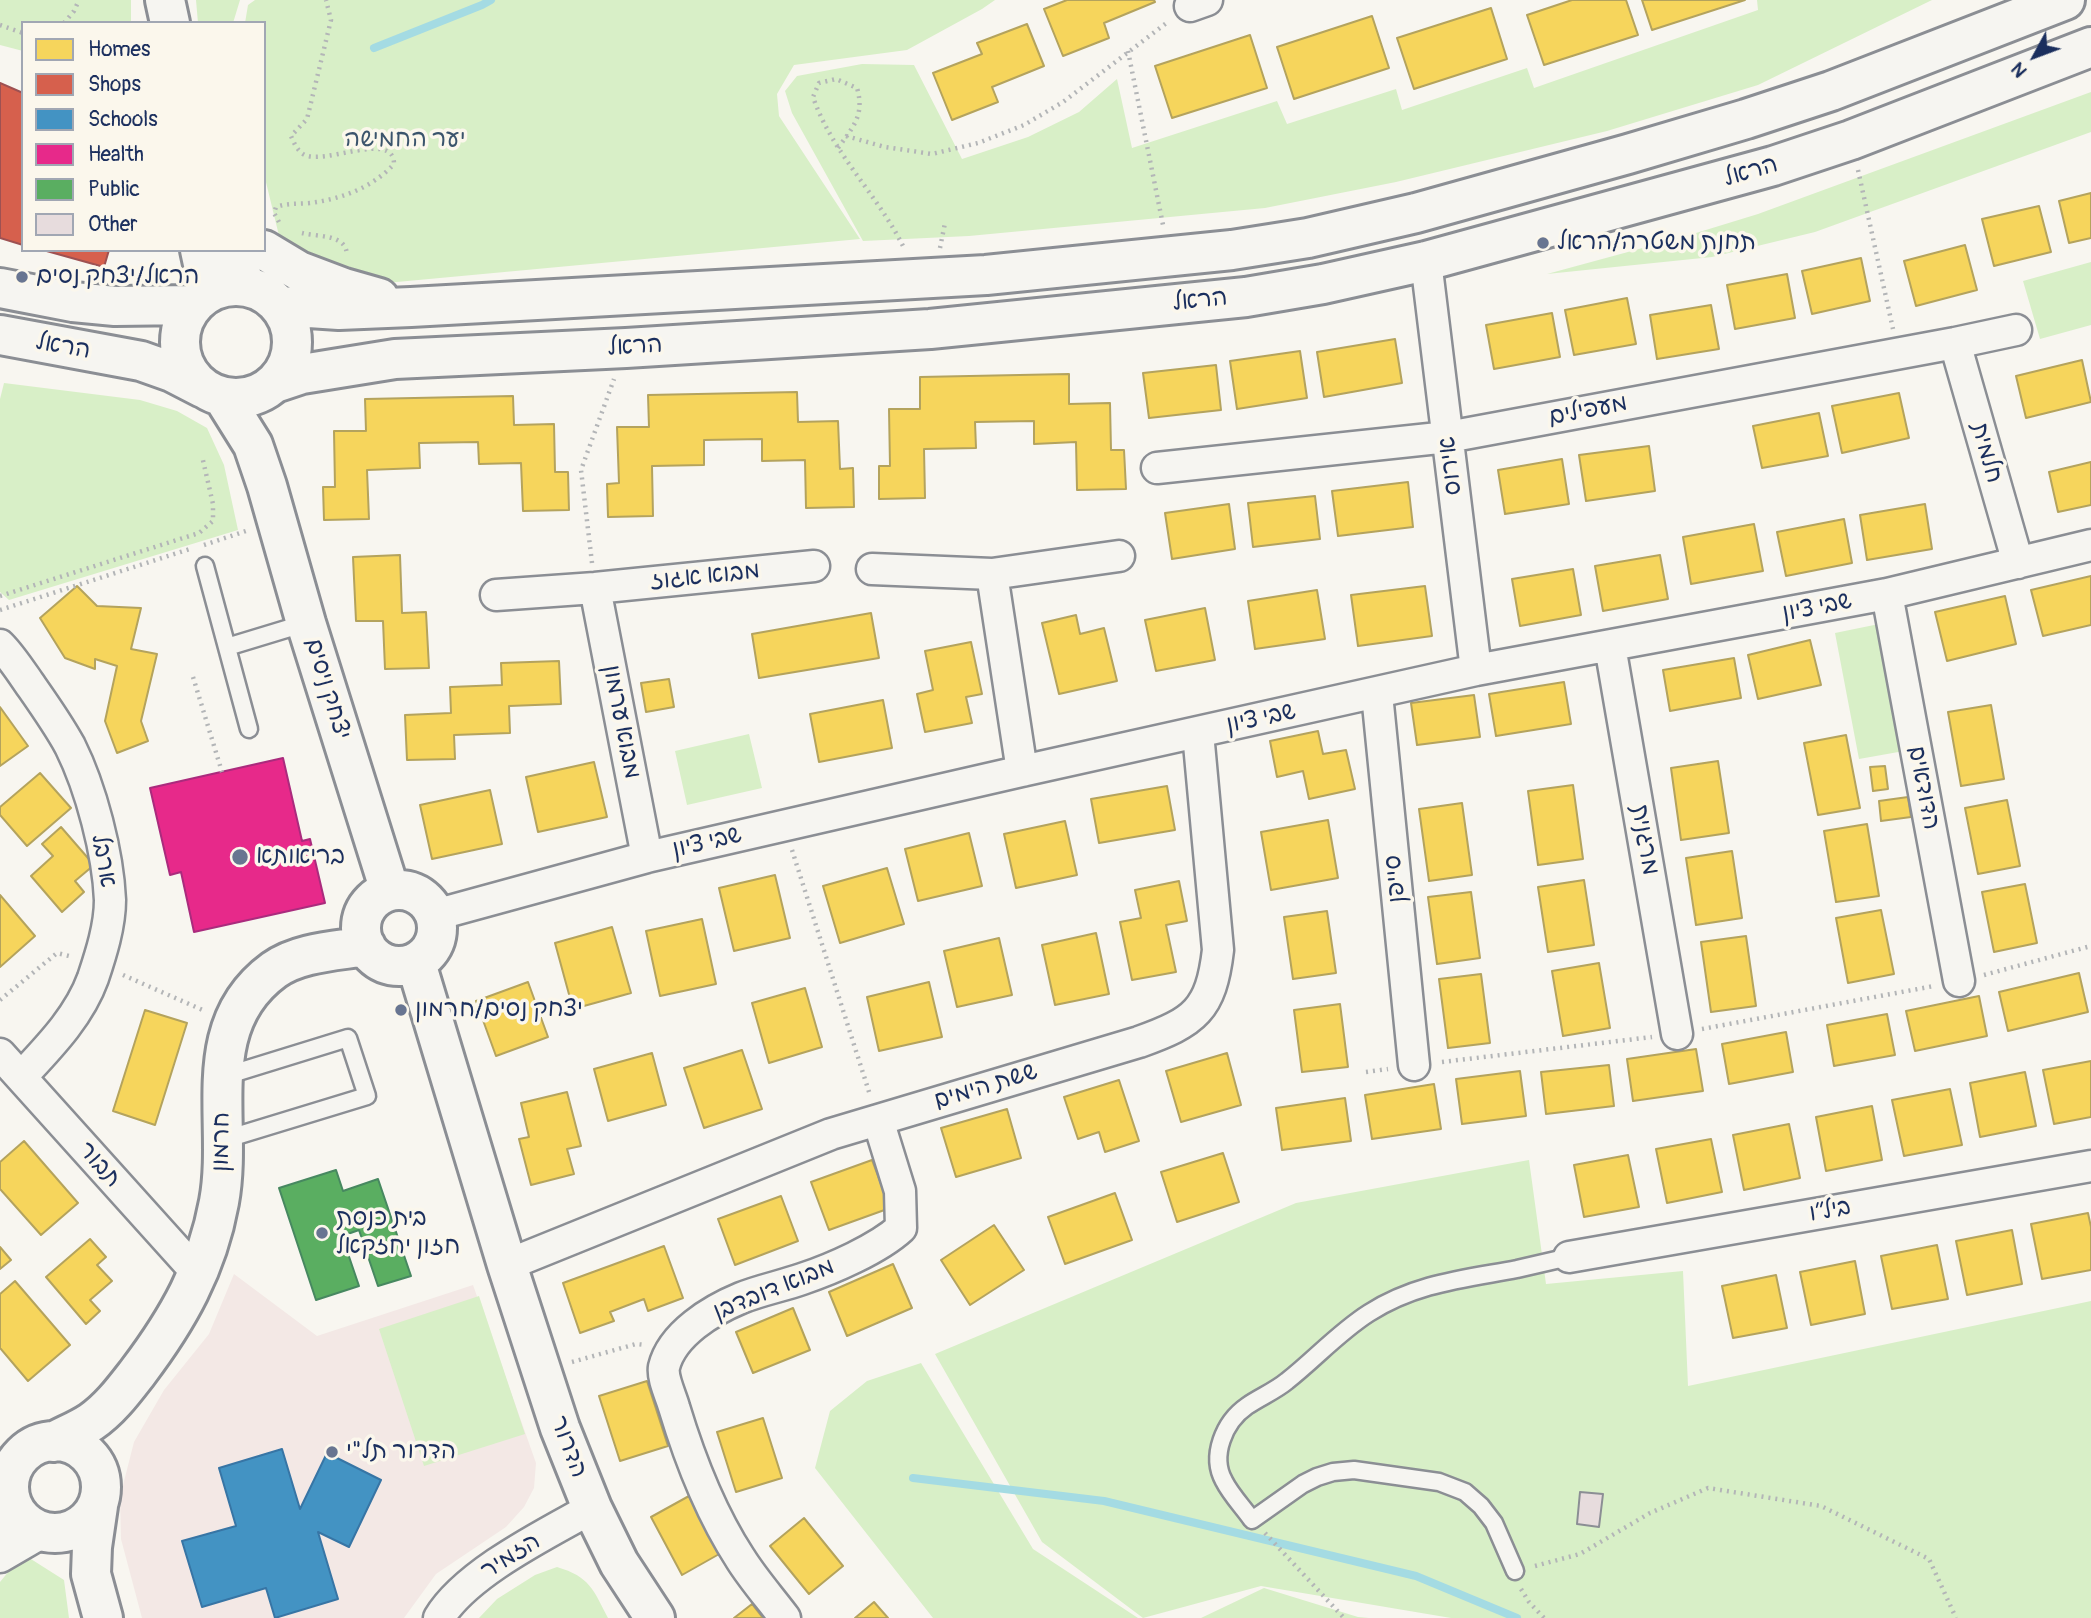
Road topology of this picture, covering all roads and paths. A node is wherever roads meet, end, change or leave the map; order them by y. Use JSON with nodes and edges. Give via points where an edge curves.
{"nodes":[{"id":1,"x":79,"y":0,"type":"edge"},
{"id":2,"x":164,"y":0,"type":"edge"},
{"id":3,"x":326,"y":0,"type":"edge"},
{"id":4,"x":2065,"y":0,"type":"edge"},
{"id":5,"x":1199,"y":3,"type":"edge"},
{"id":6,"x":66,"y":21,"type":"edge"},
{"id":7,"x":168,"y":21,"type":"edge"},
{"id":8,"x":0,"y":25,"type":"edge"},
{"id":9,"x":21,"y":32,"type":"edge"},
{"id":10,"x":2091,"y":47,"type":"edge"},
{"id":11,"x":1128,"y":51,"type":"junction"},
{"id":12,"x":846,"y":136,"type":"junction"},
{"id":13,"x":1851,"y":140,"type":"junction"},
{"id":14,"x":838,"y":148,"type":"junction"},
{"id":15,"x":298,"y":233,"type":"dead end"},
{"id":16,"x":276,"y":239,"type":"edge"},
{"id":17,"x":200,"y":252,"type":"edge"},
{"id":18,"x":229,"y":252,"type":"edge"},
{"id":19,"x":1170,"y":255,"type":"junction"},
{"id":20,"x":1426,"y":261,"type":"junction"},
{"id":21,"x":919,"y":280,"type":"junction"},
{"id":22,"x":247,"y":287,"type":"junction"},
{"id":23,"x":0,"y":288,"type":"edge"},
{"id":24,"x":344,"y":288,"type":"junction"},
{"id":25,"x":201,"y":299,"type":"junction"},
{"id":26,"x":279,"y":306,"type":"junction"},
{"id":27,"x":411,"y":307,"type":"junction"},
{"id":28,"x":2015,"y":330,"type":"dead end"},
{"id":29,"x":0,"y":335,"type":"edge"},
{"id":30,"x":1955,"y":343,"type":"junction"},
{"id":31,"x":626,"y":348,"type":"junction"},
{"id":32,"x":1899,"y":353,"type":"junction"},
{"id":33,"x":272,"y":386,"type":"junction"},
{"id":34,"x":214,"y":393,"type":"junction"},
{"id":35,"x":1448,"y":437,"type":"junction"},
{"id":36,"x":202,"y":456,"type":"dead end"},
{"id":37,"x":1157,"y":468,"type":"dead end"},
{"id":38,"x":272,"y":504,"type":"junction"},
{"id":39,"x":186,"y":538,"type":"junction"},
{"id":40,"x":2091,"y":545,"type":"edge"},
{"id":41,"x":190,"y":549,"type":"junction"},
{"id":42,"x":1119,"y":556,"type":"dead end"},
{"id":43,"x":2018,"y":563,"type":"junction"},
{"id":44,"x":205,"y":566,"type":"dead end"},
{"id":45,"x":814,"y":566,"type":"dead end"},
{"id":46,"x":872,"y":569,"type":"dead end"},
{"id":47,"x":992,"y":574,"type":"junction"},
{"id":48,"x":595,"y":588,"type":"junction"},
{"id":49,"x":1887,"y":594,"type":"junction"},
{"id":50,"x":496,"y":595,"type":"dead end"},
{"id":51,"x":0,"y":596,"type":"edge"},
{"id":52,"x":0,"y":610,"type":"edge"},
{"id":53,"x":306,"y":623,"type":"junction"},
{"id":54,"x":0,"y":645,"type":"edge"},
{"id":55,"x":1610,"y":646,"type":"junction"},
{"id":56,"x":227,"y":647,"type":"junction"},
{"id":57,"x":1476,"y":670,"type":"junction"},
{"id":58,"x":193,"y":677,"type":"dead end"},
{"id":59,"x":1377,"y":694,"type":"junction"},
{"id":60,"x":249,"y":729,"type":"dead end"},
{"id":61,"x":1198,"y":733,"type":"junction"},
{"id":62,"x":1022,"y":771,"type":"junction"},
{"id":63,"x":222,"y":772,"type":"dead end"},
{"id":64,"x":784,"y":825,"type":"junction"},
{"id":65,"x":647,"y":857,"type":"junction"},
{"id":66,"x":390,"y":891,"type":"junction"},
{"id":67,"x":435,"y":915,"type":"junction"},
{"id":68,"x":366,"y":946,"type":"junction"},
{"id":69,"x":2091,"y":946,"type":"edge"},
{"id":70,"x":416,"y":963,"type":"junction"},
{"id":71,"x":1959,"y":981,"type":"junction"},
{"id":72,"x":1677,"y":1034,"type":"junction"},
{"id":73,"x":0,"y":1054,"type":"edge"},
{"id":74,"x":1414,"y":1065,"type":"junction"},
{"id":75,"x":1366,"y":1072,"type":"dead end"},
{"id":76,"x":21,"y":1077,"type":"junction"},
{"id":77,"x":222,"y":1077,"type":"junction"},
{"id":78,"x":878,"y":1119,"type":"junction"},
{"id":79,"x":223,"y":1140,"type":"junction"},
{"id":80,"x":2091,"y":1166,"type":"edge"},
{"id":81,"x":1569,"y":1257,"type":"joint"},
{"id":82,"x":507,"y":1265,"type":"junction"},
{"id":83,"x":199,"y":1275,"type":"junction"},
{"id":84,"x":636,"y":1344,"type":"dead end"},
{"id":85,"x":541,"y":1370,"type":"junction"},
{"id":86,"x":118,"y":1398,"type":"junction"},
{"id":87,"x":0,"y":1434,"type":"edge"},
{"id":88,"x":49,"y":1442,"type":"junction"},
{"id":89,"x":6,"y":1482,"type":"edge"},
{"id":90,"x":99,"y":1491,"type":"junction"},
{"id":91,"x":592,"y":1508,"type":"junction"},
{"id":92,"x":1252,"y":1520,"type":"junction"},
{"id":93,"x":48,"y":1533,"type":"junction"},
{"id":94,"x":0,"y":1540,"type":"edge"},
{"id":95,"x":0,"y":1557,"type":"edge"},
{"id":96,"x":1515,"y":1571,"type":"junction"},
{"id":97,"x":92,"y":1574,"type":"junction"},
{"id":98,"x":103,"y":1618,"type":"edge"},
{"id":99,"x":439,"y":1618,"type":"edge"},
{"id":100,"x":655,"y":1618,"type":"edge"},
{"id":101,"x":785,"y":1618,"type":"edge"},
{"id":102,"x":1344,"y":1618,"type":"edge"},
{"id":103,"x":1544,"y":1618,"type":"edge"},
{"id":104,"x":1956,"y":1618,"type":"edge"}],
"edges":[{"from":1,"to":6,"type":"path"},
{"from":2,"to":7,"type":"main road"},
{"from":3,"to":16,"type":"path","via":[[331,20],[307,119],[291,136],[296,148],[316,159],[371,148],[391,153],[394,164],[347,195],[276,207]]},
{"from":4,"to":19,"type":"main road","name":"הראל","via":[[1831,91],[1628,154],[1308,238]]},
{"from":5,"to":11,"type":"path"},
{"from":8,"to":9,"type":"path"},
{"from":10,"to":13,"type":"main road","name":"הראל"},
{"from":11,"to":12,"type":"path","via":[[1063,102],[1024,125],[978,143],[932,153]]},
{"from":11,"to":19,"type":"path"},
{"from":12,"to":14,"type":"path"},
{"from":12,"to":14,"type":"path","via":[[862,103],[857,88],[835,79],[819,83],[813,97]]},
{"from":13,"to":20,"type":"main road","name":"הראל","via":[[1773,166]]},
{"from":13,"to":32,"type":"path"},
{"from":14,"to":21,"type":"path","via":[[893,227]]},
{"from":15,"to":24,"type":"path","via":[[343,242],[348,252]]},
{"from":16,"to":24,"type":"main road","via":[[299,271]]},
{"from":17,"to":25,"type":"main road"},
{"from":18,"to":22,"type":"main road"},
{"from":19,"to":21,"type":"main road","name":"הראל"},
{"from":20,"to":31,"type":"main road","name":"הראל","via":[[1246,297],[930,329]]},
{"from":20,"to":35,"type":"street","name":"אירוס"},
{"from":21,"to":27,"type":"main road","name":"הראל"},
{"from":22,"to":25,"type":"main road","via":[[221,288]]},
{"from":22,"to":26,"type":"main road","via":[[265,293]]},
{"from":23,"to":25,"type":"main road","name":"הראל","via":[[115,306]]},
{"from":24,"to":27,"type":"main road"},
{"from":25,"to":34,"type":"main road","via":[[183,321],[182,359],[191,376]]},
{"from":26,"to":27,"type":"main road","name":"הראל","via":[[339,310]]},
{"from":26,"to":33,"type":"main road","via":[[288,320],[291,354]]},
{"from":28,"to":30,"type":"street","name":"מעפילים"},
{"from":29,"to":34,"type":"main road","name":"הראל","via":[[141,361]]},
{"from":30,"to":32,"type":"street","name":"מעפילים"},
{"from":30,"to":43,"type":"street","name":"חלמית"},
{"from":31,"to":33,"type":"main road","name":"הראל","via":[[395,359],[302,374]]},
{"from":31,"to":48,"type":"path","via":[[581,470]]},
{"from":32,"to":35,"type":"street","name":"מעפילים"},
{"from":33,"to":34,"type":"main road","via":[[239,398]]},
{"from":33,"to":38,"type":"main road","name":"יצחק ניסים","via":[[261,405],[261,422]]},
{"from":34,"to":38,"type":"main road","name":"יצחק ניסים","via":[[253,445]]},
{"from":35,"to":37,"type":"street","name":"מעפילים"},
{"from":35,"to":57,"type":"street","name":"אירוס"},
{"from":36,"to":39,"type":"path","via":[[213,521]]},
{"from":38,"to":41,"type":"path"},
{"from":38,"to":53,"type":"main road","name":"יצחק ניסים"},
{"from":39,"to":41,"type":"path"},
{"from":39,"to":51,"type":"path"},
{"from":40,"to":43,"type":"street","name":"שבי ציון"},
{"from":41,"to":52,"type":"path"},
{"from":42,"to":47,"type":"street"},
{"from":43,"to":49,"type":"street","name":"שבי ציון"},
{"from":44,"to":56,"type":"lane"},
{"from":45,"to":48,"type":"street","name":"מבוא אגוז"},
{"from":46,"to":47,"type":"street"},
{"from":47,"to":62,"type":"street"},
{"from":48,"to":50,"type":"street","name":"מבוא אגוז"},
{"from":48,"to":65,"type":"street","name":"מבוא ערמון"},
{"from":49,"to":55,"type":"street","name":"שבי ציון"},
{"from":49,"to":71,"type":"street","name":"הדודאים"},
{"from":53,"to":56,"type":"lane"},
{"from":53,"to":66,"type":"main road","name":"יצחק ניסים"},
{"from":54,"to":76,"type":"street","name":"ארבל","via":[[70,747],[96,823],[110,903],[92,981],[75,1013]]},
{"from":55,"to":57,"type":"street","name":"שבי ציון"},
{"from":55,"to":72,"type":"street","name":"מרגנית"},
{"from":56,"to":60,"type":"lane"},
{"from":57,"to":59,"type":"street","name":"שבי ציון"},
{"from":58,"to":63,"type":"path"},
{"from":59,"to":61,"type":"street","name":"שבי ציון"},
{"from":59,"to":74,"type":"street","name":"סייפן"},
{"from":61,"to":62,"type":"street","name":"שבי ציון"},
{"from":61,"to":78,"type":"street","name":"ששת הימים","via":[[1218,950],[1206,1001],[1189,1018],[1159,1035]]},
{"from":62,"to":64,"type":"street","name":"שבי ציון"},
{"from":64,"to":65,"type":"street","name":"שבי ציון"},
{"from":64,"to":78,"type":"path"},
{"from":65,"to":67,"type":"street","name":"שבי ציון"},
{"from":66,"to":67,"type":"main road","via":[[417,894]]},
{"from":66,"to":68,"type":"main road","via":[[370,902],[364,912],[361,923]]},
{"from":67,"to":70,"type":"main road","via":[[437,937]]},
{"from":68,"to":70,"type":"main road","via":[[387,965]]},
{"from":68,"to":77,"type":"main road","name":"חרמון","via":[[299,958],[275,968],[242,1003],[232,1023]]},
{"from":69,"to":71,"type":"path"},
{"from":70,"to":82,"type":"main road"},
{"from":71,"to":72,"type":"path"},
{"from":72,"to":74,"type":"path"},
{"from":73,"to":76,"type":"street","name":"תבור"},
{"from":74,"to":75,"type":"path"},
{"from":76,"to":83,"type":"street","name":"תבור"},
{"from":77,"to":79,"type":"main road","name":"חרמון"},
{"from":77,"to":79,"type":"lane","via":[[348,1038],[367,1096]]},
{"from":78,"to":82,"type":"street","name":"ששת הימים"},
{"from":78,"to":101,"type":"street","name":"מבוא דובדבן","via":[[900,1191],[901,1228],[822,1272],[739,1299],[695,1324],[677,1339],[663,1370],[706,1496],[740,1559]]},
{"from":79,"to":83,"type":"main road","name":"חרמון","via":[[219,1201]]},
{"from":80,"to":81,"type":"street","name":"ביל״ו"},
{"from":81,"to":92,"type":"lane","via":[[1451,1280],[1372,1311],[1285,1383],[1246,1407],[1231,1421],[1218,1461],[1223,1479]]},
{"from":82,"to":85,"type":"main road","name":"הדרור"},
{"from":83,"to":86,"type":"main road","name":"חרמון","via":[[159,1345]]},
{"from":84,"to":85,"type":"path"},
{"from":85,"to":91,"type":"main road","name":"הדרור"},
{"from":86,"to":88,"type":"main road","name":"חרמון","via":[[91,1422]]},
{"from":86,"to":90,"type":"main road","name":"חרמון","via":[[106,1431]]},
{"from":87,"to":88,"type":"main road"},
{"from":88,"to":89,"type":"main road","via":[[26,1450]]},
{"from":88,"to":90,"type":"main road","via":[[60,1441],[87,1453],[97,1466]]},
{"from":89,"to":93,"type":"main road","via":[[19,1516]]},
{"from":89,"to":94,"type":"street"},
{"from":90,"to":93,"type":"main road","via":[[90,1518],[78,1528]]},
{"from":90,"to":97,"type":"main road"},
{"from":91,"to":99,"type":"street","name":"הזמיר","via":[[475,1579]]},
{"from":91,"to":100,"type":"main road","name":"הדרור","via":[[619,1563]]},
{"from":92,"to":96,"type":"lane","via":[[1303,1484],[1333,1472],[1354,1470],[1439,1482],[1465,1492],[1481,1506],[1494,1523]]},
{"from":92,"to":102,"type":"path"},
{"from":93,"to":95,"type":"street"},
{"from":93,"to":97,"type":"main road","via":[[73,1549]]},
{"from":96,"to":103,"type":"path","via":[[1529,1602]]},
{"from":96,"to":104,"type":"path","via":[[1580,1554],[1650,1513],[1708,1488],[1821,1506],[1929,1559]]},
{"from":97,"to":98,"type":"main road"}]}
